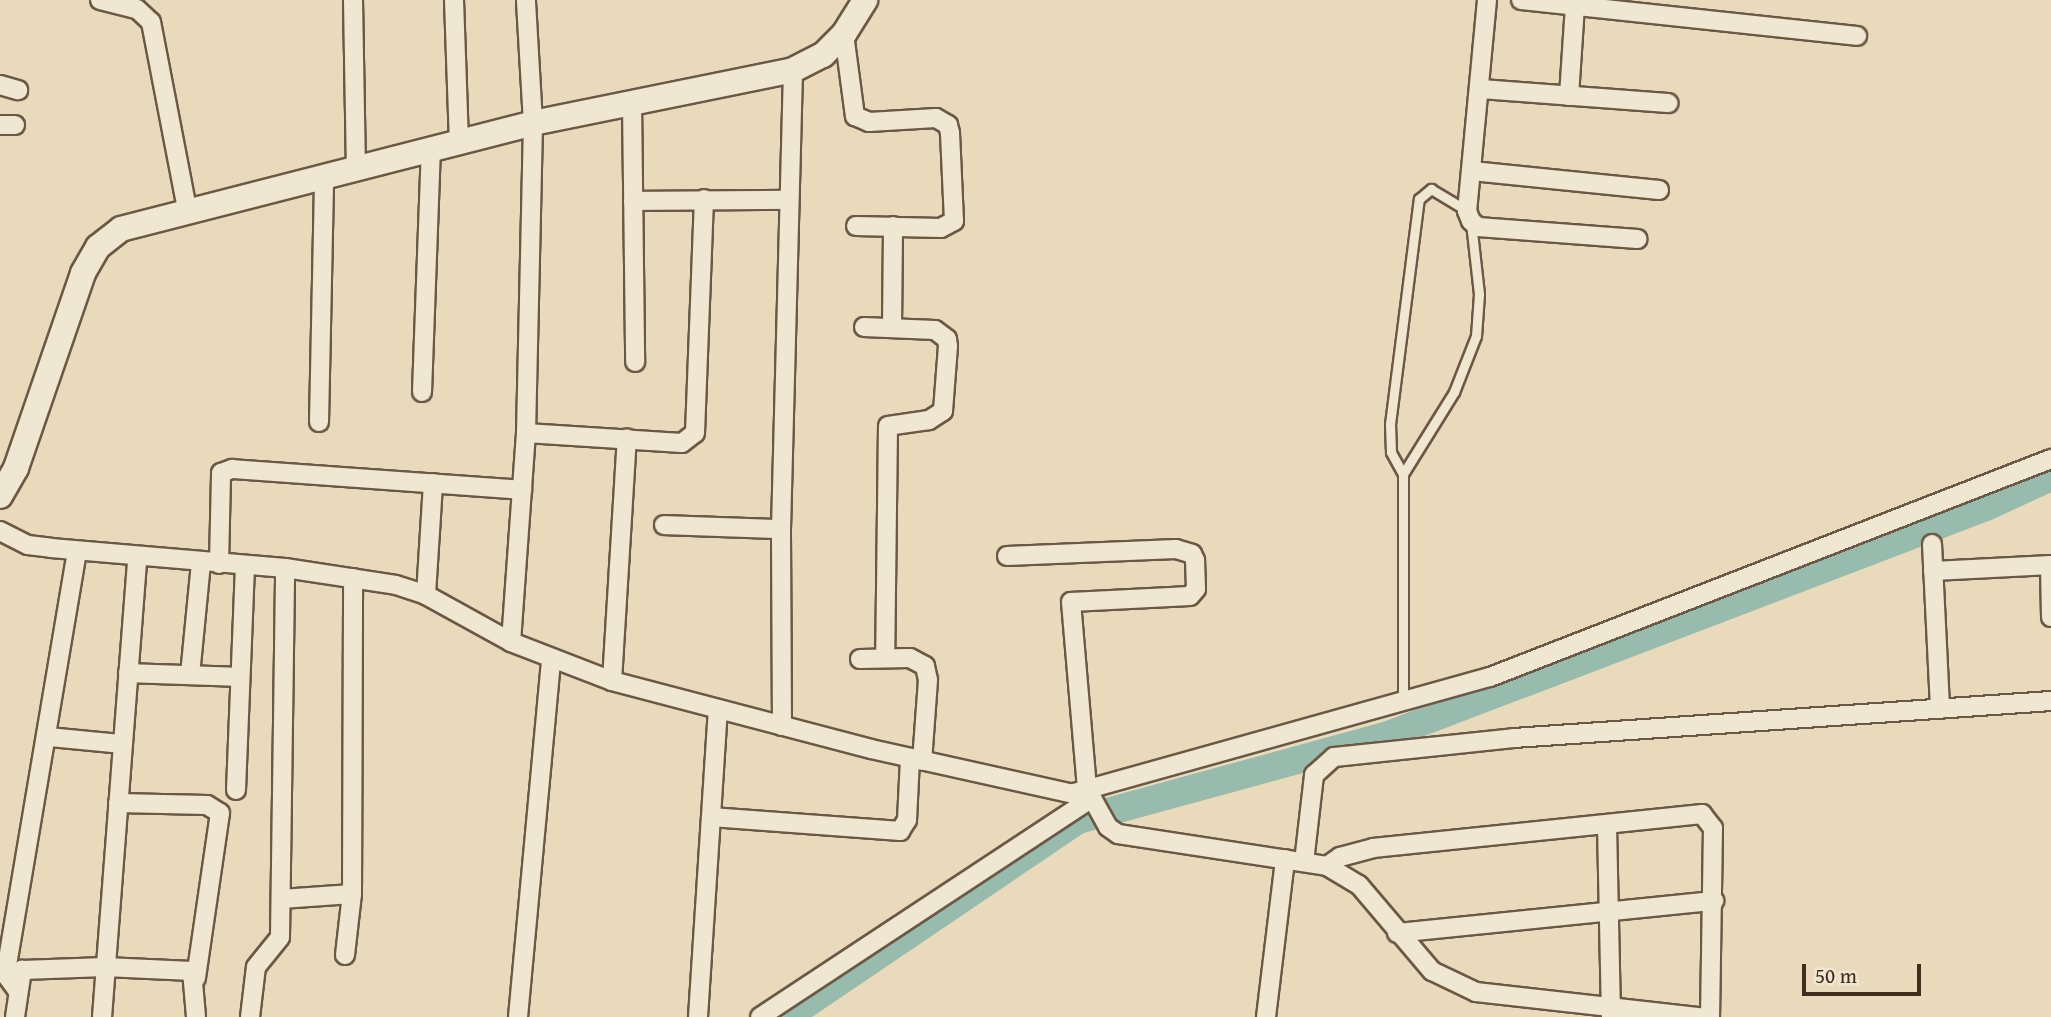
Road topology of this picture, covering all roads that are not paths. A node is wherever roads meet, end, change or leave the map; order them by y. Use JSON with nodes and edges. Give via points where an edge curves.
{"nodes":[{"id":1,"x":100,"y":0,"type":"edge"},
{"id":2,"x":354,"y":0,"type":"edge"},
{"id":3,"x":454,"y":0,"type":"edge"},
{"id":4,"x":526,"y":0,"type":"edge"},
{"id":5,"x":865,"y":0,"type":"edge"},
{"id":6,"x":1488,"y":0,"type":"edge"},
{"id":7,"x":1521,"y":0,"type":"edge"},
{"id":8,"x":1575,"y":6,"type":"junction"},
{"id":9,"x":844,"y":34,"type":"junction"},
{"id":10,"x":1857,"y":36,"type":"dead end"},
{"id":11,"x":793,"y":70,"type":"junction"},
{"id":12,"x":0,"y":85,"type":"edge"},
{"id":13,"x":1480,"y":89,"type":"junction"},
{"id":14,"x":19,"y":90,"type":"dead end"},
{"id":15,"x":1569,"y":96,"type":"junction"},
{"id":16,"x":632,"y":103,"type":"junction"},
{"id":17,"x":1668,"y":103,"type":"dead end"},
{"id":18,"x":533,"y":123,"type":"junction"},
{"id":19,"x":459,"y":142,"type":"junction"},
{"id":20,"x":431,"y":150,"type":"junction"},
{"id":21,"x":356,"y":170,"type":"junction"},
{"id":22,"x":1472,"y":171,"type":"junction"},
{"id":23,"x":324,"y":178,"type":"junction"},
{"id":24,"x":1658,"y":190,"type":"dead end"},
{"id":25,"x":704,"y":199,"type":"junction"},
{"id":26,"x":789,"y":200,"type":"junction"},
{"id":27,"x":633,"y":201,"type":"junction"},
{"id":28,"x":187,"y":209,"type":"junction"},
{"id":29,"x":1469,"y":216,"type":"junction"},
{"id":30,"x":856,"y":226,"type":"dead end"},
{"id":31,"x":893,"y":226,"type":"junction"},
{"id":32,"x":1638,"y":239,"type":"dead end"},
{"id":33,"x":864,"y":327,"type":"dead end"},
{"id":34,"x":892,"y":327,"type":"junction"},
{"id":35,"x":635,"y":362,"type":"dead end"},
{"id":36,"x":422,"y":392,"type":"dead end"},
{"id":37,"x":318,"y":422,"type":"dead end"},
{"id":38,"x":526,"y":433,"type":"junction"},
{"id":39,"x":627,"y":438,"type":"junction"},
{"id":40,"x":2051,"y":459,"type":"edge"},
{"id":41,"x":1403,"y":474,"type":"junction"},
{"id":42,"x":433,"y":483,"type":"junction"},
{"id":43,"x":522,"y":490,"type":"junction"},
{"id":44,"x":0,"y":496,"type":"edge"},
{"id":45,"x":664,"y":525,"type":"dead end"},
{"id":46,"x":781,"y":529,"type":"junction"},
{"id":47,"x":0,"y":531,"type":"edge"},
{"id":48,"x":1931,"y":544,"type":"dead end"},
{"id":49,"x":77,"y":551,"type":"junction"},
{"id":50,"x":1007,"y":556,"type":"dead end"},
{"id":51,"x":137,"y":558,"type":"junction"},
{"id":52,"x":210,"y":563,"type":"junction"},
{"id":53,"x":245,"y":565,"type":"junction"},
{"id":54,"x":2050,"y":565,"type":"edge"},
{"id":55,"x":285,"y":568,"type":"junction"},
{"id":56,"x":1933,"y":571,"type":"junction"},
{"id":57,"x":353,"y":578,"type":"junction"},
{"id":58,"x":426,"y":595,"type":"junction"},
{"id":59,"x":2051,"y":617,"type":"edge"},
{"id":60,"x":511,"y":642,"type":"junction"},
{"id":61,"x":551,"y":659,"type":"junction"},
{"id":62,"x":860,"y":659,"type":"dead end"},
{"id":63,"x":885,"y":659,"type":"junction"},
{"id":64,"x":128,"y":673,"type":"junction"},
{"id":65,"x":190,"y":675,"type":"junction"},
{"id":66,"x":240,"y":677,"type":"junction"},
{"id":67,"x":612,"y":681,"type":"junction"},
{"id":68,"x":2051,"y":701,"type":"edge"},
{"id":69,"x":1403,"y":702,"type":"junction"},
{"id":70,"x":1940,"y":709,"type":"junction"},
{"id":71,"x":718,"y":710,"type":"junction"},
{"id":72,"x":782,"y":726,"type":"junction"},
{"id":73,"x":48,"y":737,"type":"junction"},
{"id":74,"x":122,"y":744,"type":"junction"},
{"id":75,"x":916,"y":759,"type":"junction"},
{"id":76,"x":236,"y":790,"type":"dead end"},
{"id":77,"x":1090,"y":801,"type":"junction"},
{"id":78,"x":118,"y":803,"type":"junction"},
{"id":79,"x":711,"y":817,"type":"junction"},
{"id":80,"x":1607,"y":825,"type":"junction"},
{"id":81,"x":1285,"y":859,"type":"junction"},
{"id":82,"x":1304,"y":862,"type":"junction"},
{"id":83,"x":1327,"y":866,"type":"junction"},
{"id":84,"x":352,"y":894,"type":"junction"},
{"id":85,"x":281,"y":899,"type":"junction"},
{"id":86,"x":1714,"y":901,"type":"junction"},
{"id":87,"x":1609,"y":911,"type":"junction"},
{"id":88,"x":1396,"y":933,"type":"junction"},
{"id":89,"x":345,"y":955,"type":"dead end"},
{"id":90,"x":105,"y":967,"type":"junction"},
{"id":91,"x":196,"y":978,"type":"junction"},
{"id":92,"x":17,"y":989,"type":"junction"},
{"id":93,"x":1611,"y":1012,"type":"edge"},
{"id":94,"x":15,"y":1017,"type":"edge"},
{"id":95,"x":102,"y":1017,"type":"edge"},
{"id":96,"x":196,"y":1017,"type":"edge"},
{"id":97,"x":250,"y":1017,"type":"edge"},
{"id":98,"x":518,"y":1017,"type":"edge"},
{"id":99,"x":698,"y":1017,"type":"edge"},
{"id":100,"x":760,"y":1017,"type":"edge"},
{"id":101,"x":1266,"y":1017,"type":"edge"},
{"id":102,"x":1700,"y":1017,"type":"edge"},
{"id":103,"x":1710,"y":1017,"type":"edge"}],
"edges":[{"from":1,"to":28,"type":"street","via":[[137,9],[151,22]]},
{"from":2,"to":21,"type":"street"},
{"from":3,"to":19,"type":"street"},
{"from":4,"to":18,"type":"street"},
{"from":5,"to":9,"type":"main road"},
{"from":6,"to":13,"type":"street"},
{"from":7,"to":8,"type":"street"},
{"from":8,"to":10,"type":"street"},
{"from":8,"to":15,"type":"street"},
{"from":9,"to":11,"type":"main road","via":[[823,55]]},
{"from":9,"to":31,"type":"street","via":[[851,101],[860,121],[936,118],[948,125],[954,221],[941,228]]},
{"from":11,"to":16,"type":"main road"},
{"from":11,"to":26,"type":"street"},
{"from":12,"to":14,"type":"street"},
{"from":13,"to":15,"type":"street"},
{"from":13,"to":22,"type":"street"},
{"from":15,"to":17,"type":"street"},
{"from":16,"to":18,"type":"main road"},
{"from":16,"to":27,"type":"street"},
{"from":18,"to":19,"type":"main road"},
{"from":18,"to":38,"type":"street"},
{"from":19,"to":20,"type":"main road"},
{"from":20,"to":21,"type":"main road"},
{"from":20,"to":36,"type":"street"},
{"from":21,"to":23,"type":"main road"},
{"from":22,"to":24,"type":"street"},
{"from":22,"to":29,"type":"street"},
{"from":23,"to":28,"type":"main road"},
{"from":23,"to":37,"type":"street"},
{"from":25,"to":26,"type":"street"},
{"from":25,"to":27,"type":"street"},
{"from":25,"to":39,"type":"street","via":[[695,433],[682,443]]},
{"from":26,"to":46,"type":"street"},
{"from":27,"to":35,"type":"street"},
{"from":28,"to":44,"type":"main road","via":[[121,229],[99,247],[83,273],[16,468]]},
{"from":29,"to":32,"type":"street","via":[[1494,229]]},
{"from":29,"to":41,"type":"lane","via":[[1479,294],[1476,336],[1454,392]]},
{"from":29,"to":41,"type":"lane","via":[[1431,189],[1419,199],[1390,424],[1391,452]]},
{"from":30,"to":31,"type":"street"},
{"from":31,"to":34,"type":"street"},
{"from":33,"to":34,"type":"street"},
{"from":34,"to":63,"type":"street","via":[[935,330],[947,339],[948,346],[943,411],[929,419],[888,426]]},
{"from":38,"to":39,"type":"street"},
{"from":38,"to":43,"type":"street"},
{"from":39,"to":67,"type":"street"},
{"from":40,"to":69,"type":"street","via":[[1490,677]]},
{"from":41,"to":69,"type":"lane"},
{"from":42,"to":43,"type":"street"},
{"from":42,"to":52,"type":"street","via":[[232,469],[221,473]]},
{"from":42,"to":58,"type":"street"},
{"from":43,"to":60,"type":"street"},
{"from":45,"to":46,"type":"street"},
{"from":46,"to":72,"type":"street"},
{"from":47,"to":49,"type":"street","via":[[28,545]]},
{"from":48,"to":56,"type":"street"},
{"from":49,"to":51,"type":"street"},
{"from":49,"to":73,"type":"street"},
{"from":50,"to":77,"type":"street","via":[[1176,549],[1192,554],[1195,560],[1196,589],[1190,596],[1071,602]]},
{"from":51,"to":52,"type":"street"},
{"from":51,"to":64,"type":"street"},
{"from":52,"to":53,"type":"street"},
{"from":52,"to":65,"type":"street"},
{"from":53,"to":55,"type":"street"},
{"from":53,"to":66,"type":"street"},
{"from":54,"to":56,"type":"street"},
{"from":54,"to":59,"type":"street"},
{"from":55,"to":57,"type":"street"},
{"from":55,"to":85,"type":"street"},
{"from":56,"to":70,"type":"street"},
{"from":57,"to":58,"type":"street"},
{"from":57,"to":84,"type":"street"},
{"from":58,"to":60,"type":"street"},
{"from":60,"to":61,"type":"street"},
{"from":61,"to":67,"type":"street"},
{"from":61,"to":98,"type":"street"},
{"from":62,"to":63,"type":"street"},
{"from":63,"to":75,"type":"street","via":[[910,658],[925,666],[928,680]]},
{"from":64,"to":65,"type":"street"},
{"from":64,"to":74,"type":"street"},
{"from":65,"to":66,"type":"street"},
{"from":66,"to":76,"type":"street"},
{"from":67,"to":71,"type":"street"},
{"from":68,"to":70,"type":"street"},
{"from":69,"to":77,"type":"street"},
{"from":70,"to":82,"type":"street","via":[[1514,738],[1334,757],[1314,775]]},
{"from":71,"to":72,"type":"street"},
{"from":71,"to":79,"type":"street"},
{"from":72,"to":75,"type":"street"},
{"from":73,"to":74,"type":"street"},
{"from":73,"to":92,"type":"street","via":[[6,965],[6,975]]},
{"from":74,"to":78,"type":"street"},
{"from":75,"to":77,"type":"street"},
{"from":75,"to":79,"type":"street","via":[[907,820],[900,831]]},
{"from":77,"to":81,"type":"street","via":[[1118,834]]},
{"from":77,"to":100,"type":"street"},
{"from":78,"to":90,"type":"street"},
{"from":78,"to":91,"type":"street","via":[[207,805],[220,813]]},
{"from":79,"to":99,"type":"street"},
{"from":80,"to":83,"type":"street","via":[[1373,848],[1340,857]]},
{"from":80,"to":86,"type":"street","via":[[1702,814],[1713,828]]},
{"from":80,"to":87,"type":"street"},
{"from":81,"to":82,"type":"street"},
{"from":81,"to":101,"type":"street"},
{"from":82,"to":83,"type":"street"},
{"from":83,"to":88,"type":"street","via":[[1359,885]]},
{"from":84,"to":85,"type":"street"},
{"from":84,"to":89,"type":"street"},
{"from":85,"to":97,"type":"street","via":[[280,937],[256,967]]},
{"from":86,"to":87,"type":"street"},
{"from":86,"to":103,"type":"street"},
{"from":87,"to":88,"type":"street"},
{"from":87,"to":93,"type":"street"},
{"from":88,"to":93,"type":"street","via":[[1432,971],[1476,992]]},
{"from":90,"to":91,"type":"street","via":[[185,969]]},
{"from":90,"to":92,"type":"street","via":[[28,969],[18,978]]},
{"from":90,"to":95,"type":"street"},
{"from":91,"to":96,"type":"street"},
{"from":92,"to":94,"type":"street"},
{"from":93,"to":102,"type":"street"}]}
